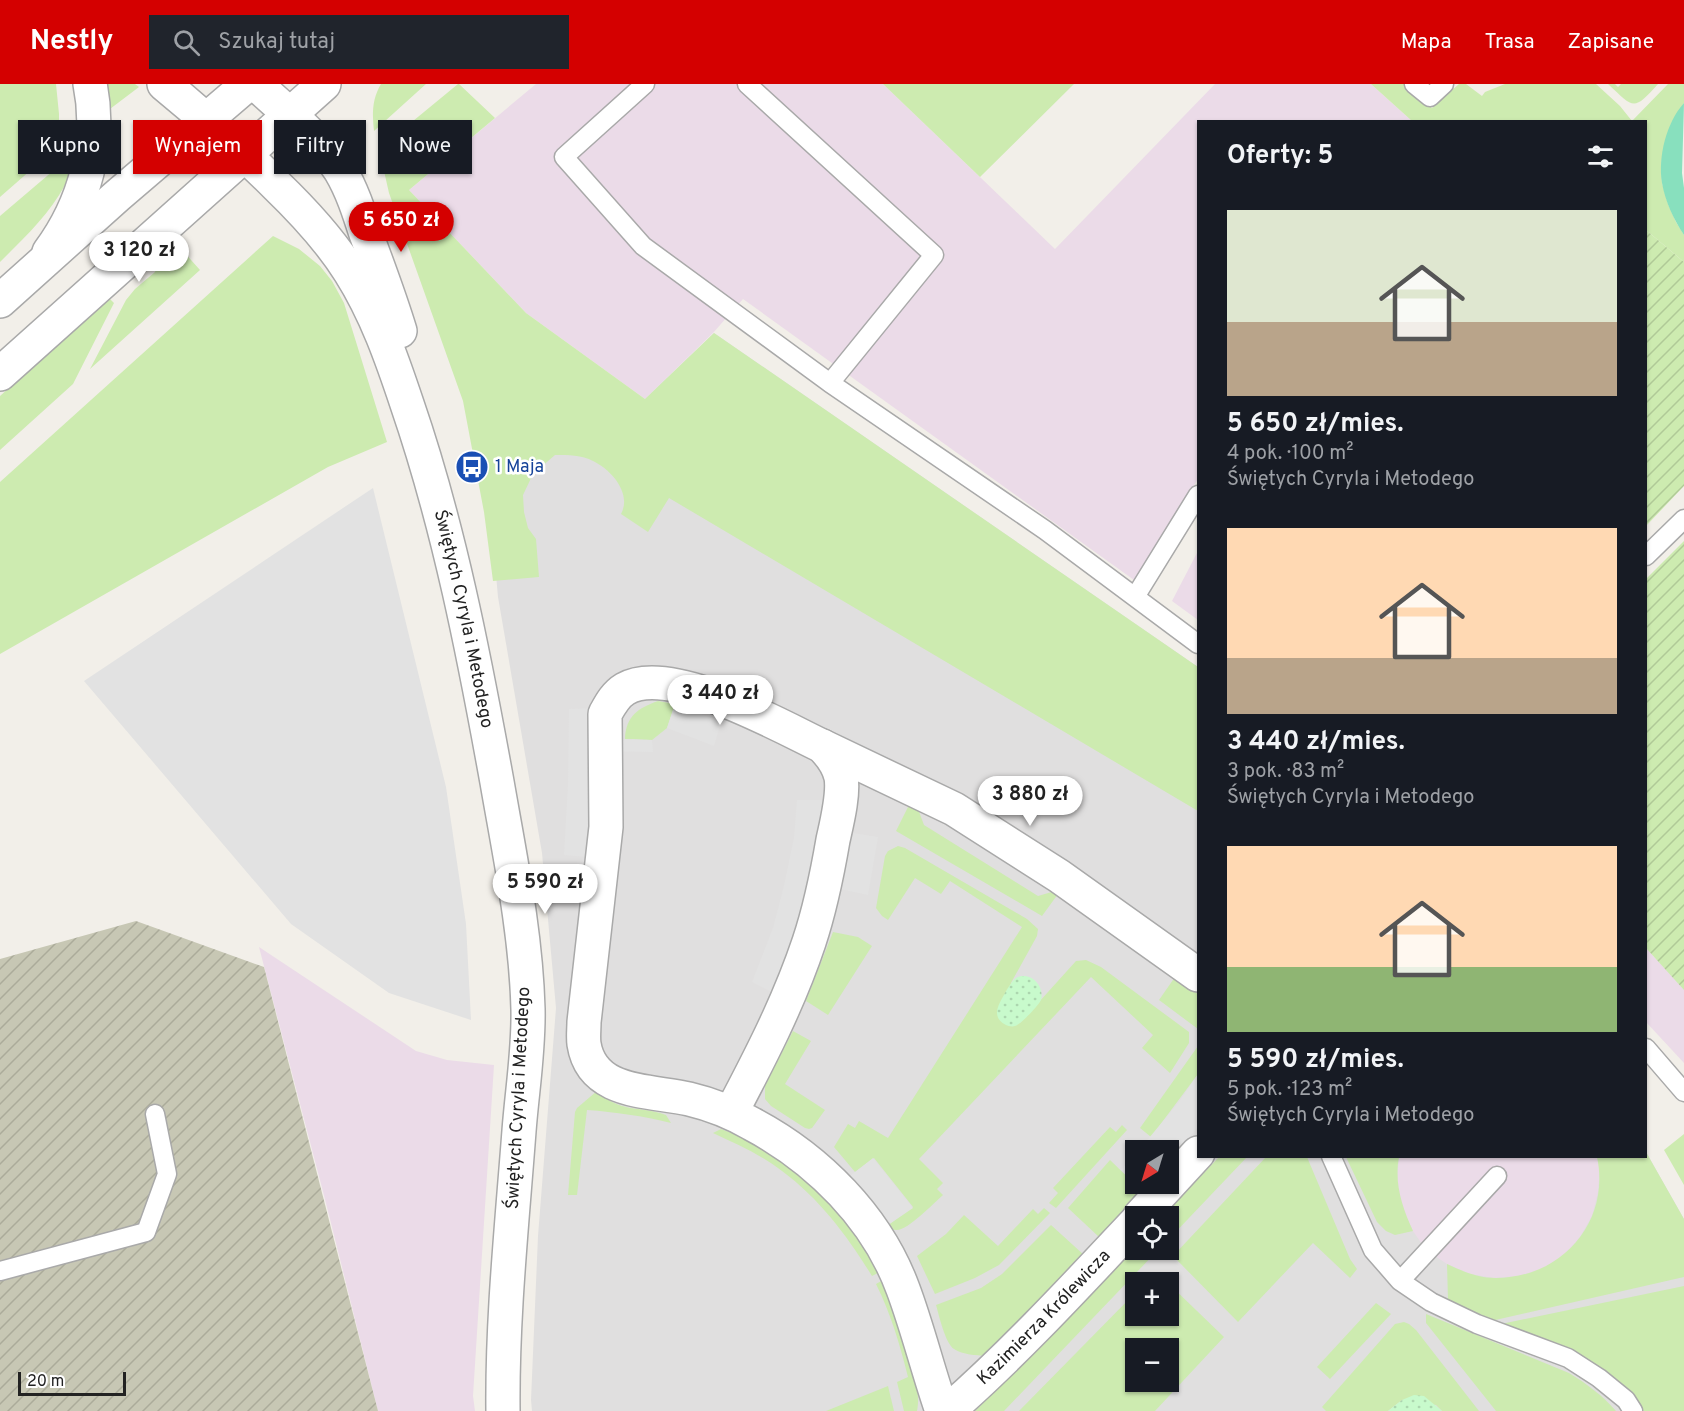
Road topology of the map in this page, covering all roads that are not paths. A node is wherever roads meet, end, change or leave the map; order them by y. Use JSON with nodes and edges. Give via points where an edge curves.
{"nodes":[{"id":1,"x":90,"y":84,"type":"edge"},
{"id":2,"x":164,"y":84,"type":"edge"},
{"id":3,"x":248,"y":84,"type":"edge"},
{"id":4,"x":256,"y":84,"type":"edge"},
{"id":5,"x":324,"y":84,"type":"edge"},
{"id":6,"x":645,"y":84,"type":"edge"},
{"id":7,"x":747,"y":84,"type":"edge"},
{"id":8,"x":1414,"y":84,"type":"edge"},
{"id":9,"x":1444,"y":84,"type":"edge"},
{"id":10,"x":290,"y":115,"type":"junction"},
{"id":11,"x":207,"y":119,"type":"junction"},
{"id":12,"x":262,"y":140,"type":"edge"},
{"id":13,"x":262,"y":170,"type":"edge"},
{"id":14,"x":224,"y":174,"type":"edge"},
{"id":15,"x":36,"y":268,"type":"junction"},
{"id":16,"x":0,"y":301,"type":"edge"},
{"id":17,"x":0,"y":374,"type":"edge"},
{"id":18,"x":830,"y":383,"type":"junction"},
{"id":19,"x":418,"y":436,"type":"junction"},
{"id":20,"x":1197,"y":497,"type":"edge"},
{"id":21,"x":1684,"y":519,"type":"edge"},
{"id":22,"x":1647,"y":555,"type":"edge"},
{"id":23,"x":1135,"y":597,"type":"junction"},
{"id":24,"x":1197,"y":643,"type":"edge"},
{"id":25,"x":822,"y":746,"type":"junction"},
{"id":26,"x":1197,"y":974,"type":"edge"},
{"id":27,"x":1647,"y":1049,"type":"edge"},
{"id":28,"x":1684,"y":1092,"type":"edge"},
{"id":29,"x":731,"y":1113,"type":"junction"},
{"id":30,"x":155,"y":1114,"type":"dead end"},
{"id":31,"x":1197,"y":1155,"type":"edge"},
{"id":32,"x":1332,"y":1158,"type":"edge"},
{"id":33,"x":1497,"y":1176,"type":"dead end"},
{"id":34,"x":1149,"y":1206,"type":"edge"},
{"id":35,"x":1125,"y":1234,"type":"edge"},
{"id":36,"x":0,"y":1271,"type":"edge"},
{"id":37,"x":1400,"y":1281,"type":"junction"},
{"id":38,"x":503,"y":1411,"type":"edge"},
{"id":39,"x":942,"y":1411,"type":"edge"},
{"id":40,"x":948,"y":1411,"type":"edge"},
{"id":41,"x":1633,"y":1411,"type":"edge"}],
"edges":[{"from":1,"to":15,"type":"street","via":[[93,137],[84,185],[64,230]]},
{"from":2,"to":11,"type":"street"},
{"from":3,"to":11,"type":"street"},
{"from":4,"to":10,"type":"street","name":"Świętych Cyryla i Metodego"},
{"from":5,"to":10,"type":"street"},
{"from":6,"to":18,"type":"lane","via":[[564,157],[643,246]]},
{"from":7,"to":18,"type":"lane","via":[[934,255]]},
{"from":8,"to":9,"type":"lane","via":[[1430,97]]},
{"from":10,"to":12,"type":"street"},
{"from":10,"to":19,"type":"street","name":"Świętych Cyryla i Metodego","via":[[332,159],[352,194],[405,350]]},
{"from":11,"to":15,"type":"street"},
{"from":13,"to":19,"type":"street","name":"Świętych Cyryla i Metodego","via":[[332,244],[352,274],[382,335]]},
{"from":14,"to":17,"type":"street"},
{"from":15,"to":16,"type":"street"},
{"from":18,"to":23,"type":"lane","via":[[1045,530]]},
{"from":19,"to":38,"type":"street","name":"Świętych Cyryla i Metodego","via":[[444,530],[481,697],[525,963],[528,1012],[504,1346]]},
{"from":20,"to":23,"type":"lane"},
{"from":21,"to":22,"type":"lane"},
{"from":23,"to":24,"type":"lane"},
{"from":25,"to":26,"type":"street","via":[[954,809],[1059,876]]},
{"from":25,"to":29,"type":"street","via":[[834,758],[841,778],[822,900],[784,1005]]},
{"from":25,"to":29,"type":"street","via":[[730,702],[666,683],[625,689],[605,714],[606,827],[584,1045],[600,1076],[622,1087],[690,1099]]},
{"from":27,"to":28,"type":"lane"},
{"from":29,"to":39,"type":"street","via":[[780,1140],[809,1162],[842,1191],[875,1235],[903,1288]]},
{"from":30,"to":36,"type":"lane","via":[[166,1174],[146,1232]]},
{"from":31,"to":34,"type":"street"},
{"from":32,"to":37,"type":"lane","via":[[1373,1250]]},
{"from":33,"to":37,"type":"lane"},
{"from":35,"to":40,"type":"street","name":"Kazimierza Królewicza","via":[[1033,1332]]},
{"from":37,"to":41,"type":"lane","via":[[1431,1302],[1477,1324],[1568,1358],[1626,1400]]}]}
